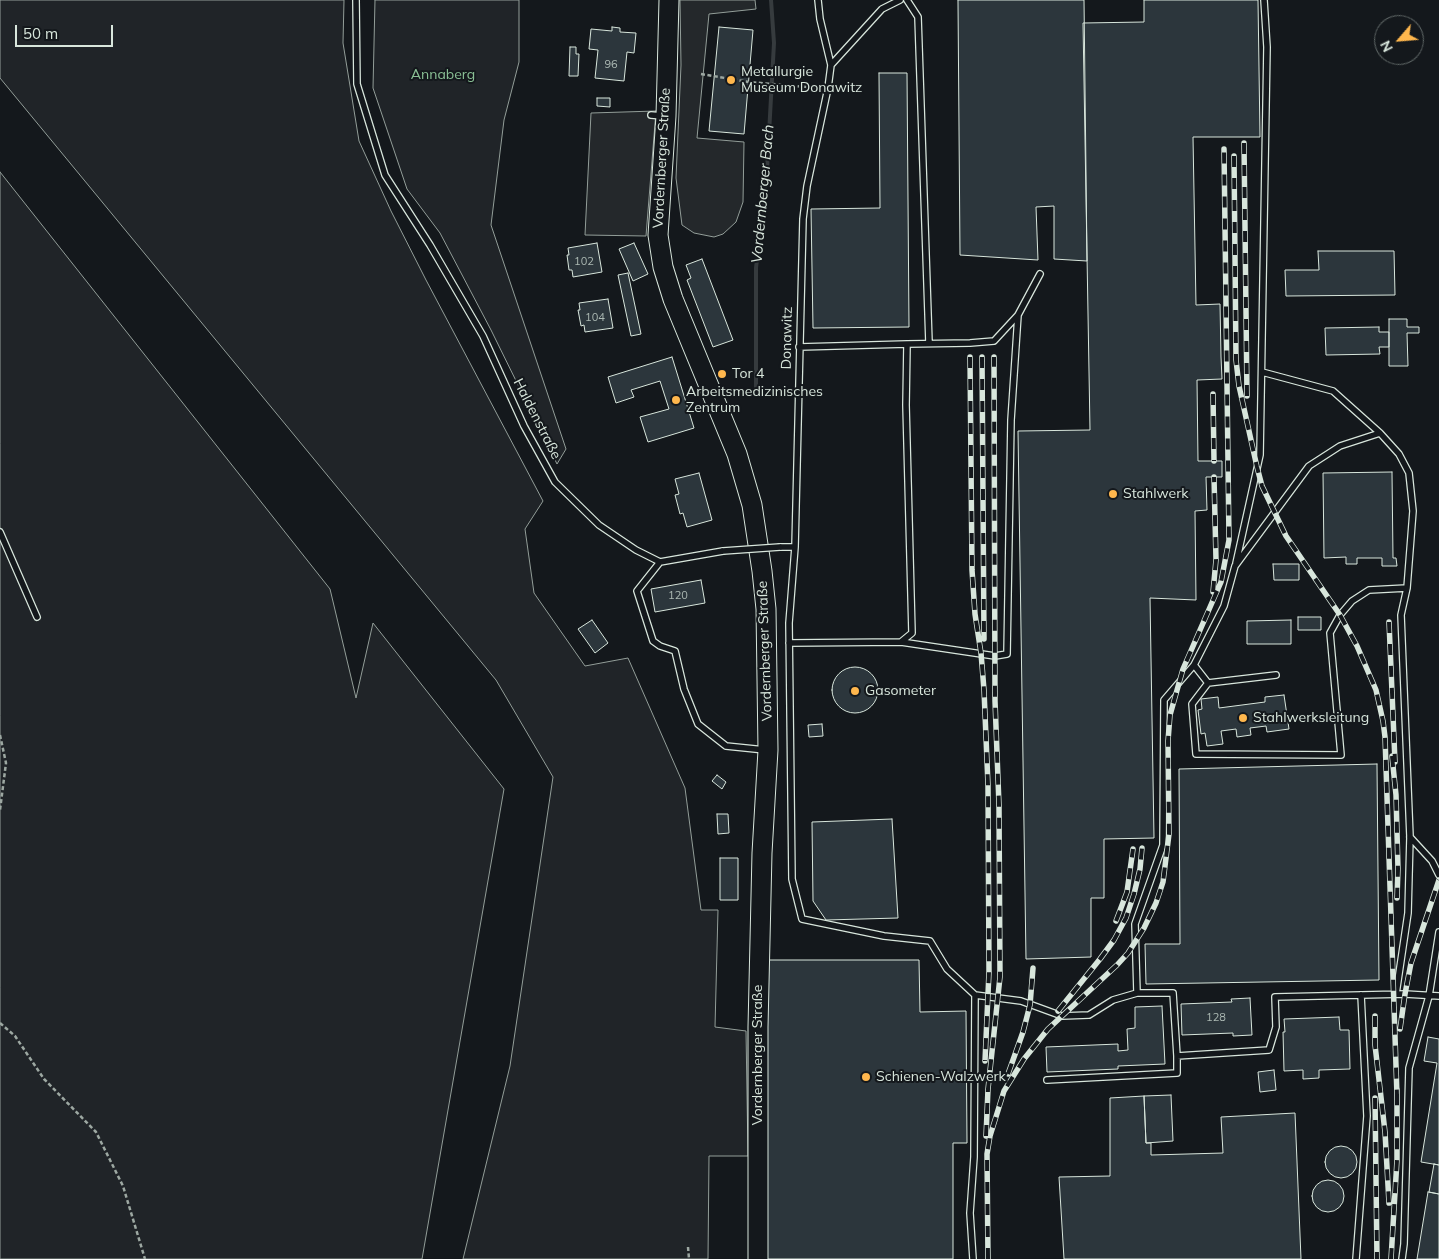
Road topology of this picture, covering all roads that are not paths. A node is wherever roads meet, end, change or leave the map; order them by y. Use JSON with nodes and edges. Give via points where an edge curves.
{"nodes":[{"id":1,"x":356,"y":0,"type":"edge"},
{"id":2,"x":668,"y":0,"type":"edge"},
{"id":3,"x":818,"y":0,"type":"edge"},
{"id":4,"x":900,"y":0,"type":"edge"},
{"id":5,"x":907,"y":0,"type":"edge"},
{"id":6,"x":1264,"y":0,"type":"edge"},
{"id":7,"x":831,"y":65,"type":"junction"},
{"id":8,"x":1040,"y":274,"type":"dead end"},
{"id":9,"x":1018,"y":315,"type":"junction"},
{"id":10,"x":907,"y":344,"type":"junction"},
{"id":11,"x":929,"y":344,"type":"junction"},
{"id":12,"x":799,"y":347,"type":"junction"},
{"id":13,"x":1262,"y":372,"type":"junction"},
{"id":14,"x":1380,"y":432,"type":"junction"},
{"id":15,"x":0,"y":532,"type":"edge"},
{"id":16,"x":795,"y":547,"type":"junction"},
{"id":17,"x":660,"y":562,"type":"junction"},
{"id":18,"x":1235,"y":566,"type":"junction"},
{"id":19,"x":1407,"y":588,"type":"junction"},
{"id":20,"x":37,"y":617,"type":"dead end"},
{"id":21,"x":901,"y":642,"type":"junction"},
{"id":22,"x":789,"y":643,"type":"junction"},
{"id":23,"x":1194,"y":665,"type":"junction"},
{"id":24,"x":1276,"y":675,"type":"dead end"},
{"id":25,"x":1208,"y":683,"type":"junction"},
{"id":26,"x":768,"y":750,"type":"junction"},
{"id":27,"x":1410,"y":837,"type":"junction"},
{"id":28,"x":1439,"y":874,"type":"edge"},
{"id":29,"x":1439,"y":932,"type":"edge"},
{"id":30,"x":1136,"y":993,"type":"junction"},
{"id":31,"x":1396,"y":994,"type":"junction"},
{"id":32,"x":975,"y":995,"type":"junction"},
{"id":33,"x":1361,"y":995,"type":"junction"},
{"id":34,"x":1429,"y":996,"type":"junction"},
{"id":35,"x":1439,"y":996,"type":"edge"},
{"id":36,"x":1177,"y":1056,"type":"junction"},
{"id":37,"x":1047,"y":1080,"type":"dead end"},
{"id":38,"x":758,"y":1259,"type":"edge"},
{"id":39,"x":973,"y":1259,"type":"edge"},
{"id":40,"x":1356,"y":1259,"type":"edge"},
{"id":41,"x":1402,"y":1259,"type":"edge"}],
"edges":[{"from":1,"to":17,"type":"lane","name":"Haldenstraße","via":[[357,84],[385,175],[483,336],[524,426],[555,482],[599,525]]},
{"from":2,"to":26,"type":"main road","name":"Vordernberger Straße","via":[[658,115],[658,235],[673,299],[737,454],[752,505],[766,609]]},
{"from":3,"to":7,"type":"lane","name":"Donawitz"},
{"from":4,"to":7,"type":"lane","via":[[882,9]]},
{"from":5,"to":11,"type":"lane","via":[[918,17]]},
{"from":6,"to":13,"type":"lane","via":[[1267,48]]},
{"from":7,"to":12,"type":"lane","name":"Donawitz","via":[[803,219]]},
{"from":8,"to":9,"type":"lane"},
{"from":9,"to":11,"type":"lane","via":[[994,341]]},
{"from":9,"to":21,"type":"lane","via":[[1010,420],[1007,654],[996,656]]},
{"from":10,"to":11,"type":"lane"},
{"from":10,"to":12,"type":"lane"},
{"from":10,"to":21,"type":"lane","via":[[912,634]]},
{"from":12,"to":16,"type":"lane","name":"Donawitz"},
{"from":13,"to":14,"type":"lane","via":[[1332,391]]},
{"from":13,"to":18,"type":"lane","via":[[1260,455]]},
{"from":14,"to":18,"type":"lane","via":[[1340,446],[1309,466]]},
{"from":14,"to":19,"type":"lane","via":[[1399,454],[1409,473],[1413,511]]},
{"from":15,"to":20,"type":"lane"},
{"from":16,"to":17,"type":"lane","bridge":true,"via":[[723,551]]},
{"from":16,"to":22,"type":"lane","name":"Donawitz"},
{"from":17,"to":26,"type":"lane","via":[[637,591],[653,641],[675,652],[684,689],[698,724],[726,746]]},
{"from":18,"to":23,"type":"lane","via":[[1224,606]]},
{"from":19,"to":25,"type":"lane","via":[[1369,590],[1352,601],[1330,633],[1341,755],[1196,754],[1192,704]]},
{"from":19,"to":27,"type":"lane","via":[[1401,615]]},
{"from":21,"to":22,"type":"lane"},
{"from":22,"to":32,"type":"lane","name":"Donawitz","via":[[792,879],[802,919],[884,936],[930,941],[947,969]]},
{"from":23,"to":25,"type":"lane"},
{"from":23,"to":30,"type":"lane","via":[[1164,700],[1164,845],[1135,924]]},
{"from":24,"to":25,"type":"lane"},
{"from":26,"to":38,"type":"main road","name":"Vordernberger Straße","via":[[758,1017]]},
{"from":27,"to":28,"type":"lane","via":[[1432,861]]},
{"from":27,"to":31,"type":"lane","via":[[1408,913]]},
{"from":29,"to":34,"type":"lane"},
{"from":30,"to":32,"type":"lane","via":[[1114,1000],[1089,1016],[1062,1016],[1021,1001]]},
{"from":30,"to":36,"type":"lane","via":[[1174,994]]},
{"from":31,"to":33,"type":"lane"},
{"from":31,"to":34,"type":"lane"},
{"from":32,"to":39,"type":"lane","via":[[974,1157],[970,1213]]},
{"from":33,"to":36,"type":"lane","via":[[1275,997],[1276,1027],[1269,1050]]},
{"from":33,"to":40,"type":"lane","via":[[1367,1116]]},
{"from":34,"to":35,"type":"lane"},
{"from":34,"to":41,"type":"lane","via":[[1409,1068]]},
{"from":36,"to":37,"type":"lane","via":[[1177,1073]]}]}
